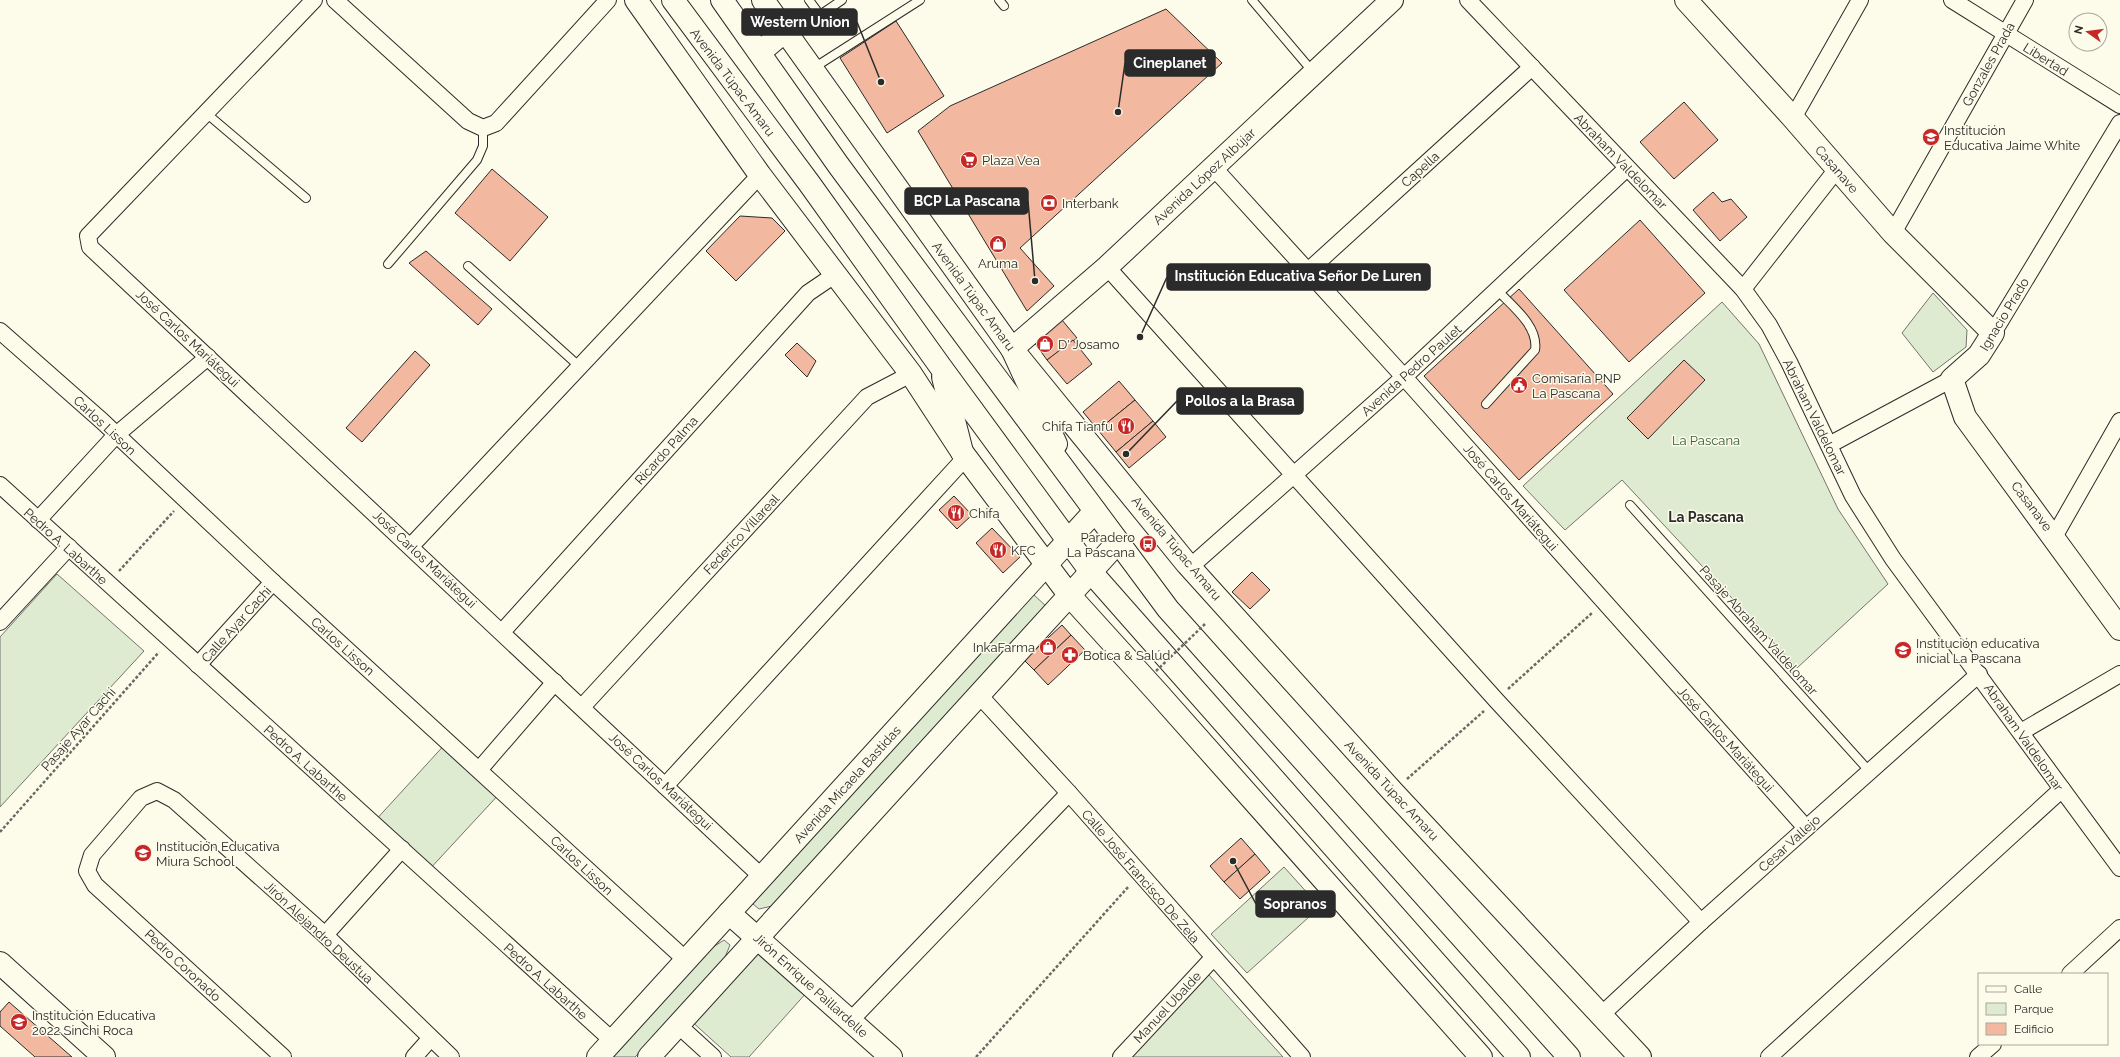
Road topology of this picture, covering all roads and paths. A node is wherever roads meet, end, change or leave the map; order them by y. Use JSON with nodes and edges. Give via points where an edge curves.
{"nodes":[{"id":1,"x":314,"y":0,"type":"edge"},
{"id":2,"x":335,"y":0,"type":"edge"},
{"id":3,"x":608,"y":0,"type":"edge"},
{"id":4,"x":636,"y":0,"type":"edge"},
{"id":5,"x":673,"y":0,"type":"edge"},
{"id":6,"x":722,"y":0,"type":"edge"},
{"id":7,"x":763,"y":0,"type":"edge"},
{"id":8,"x":809,"y":0,"type":"edge"},
{"id":9,"x":842,"y":0,"type":"edge"},
{"id":10,"x":920,"y":0,"type":"edge"},
{"id":11,"x":1252,"y":0,"type":"edge"},
{"id":12,"x":1392,"y":0,"type":"edge"},
{"id":13,"x":1468,"y":0,"type":"edge"},
{"id":14,"x":1860,"y":0,"type":"edge"},
{"id":15,"x":1952,"y":0,"type":"edge"},
{"id":16,"x":2025,"y":0,"type":"edge"},
{"id":17,"x":1691,"y":2,"type":"edge"},
{"id":18,"x":785,"y":31,"type":"junction"},
{"id":19,"x":2006,"y":34,"type":"junction"},
{"id":20,"x":760,"y":52,"type":"junction"},
{"id":21,"x":1532,"y":67,"type":"junction"},
{"id":22,"x":812,"y":69,"type":"junction"},
{"id":23,"x":1313,"y":73,"type":"junction"},
{"id":24,"x":2120,"y":105,"type":"edge"},
{"id":25,"x":206,"y":113,"type":"junction"},
{"id":26,"x":1793,"y":118,"type":"junction"},
{"id":27,"x":2120,"y":123,"type":"edge"},
{"id":28,"x":483,"y":128,"type":"junction"},
{"id":29,"x":1214,"y":168,"type":"junction"},
{"id":30,"x":1627,"y":168,"type":"junction"},
{"id":31,"x":1837,"y":169,"type":"junction"},
{"id":32,"x":760,"y":176,"type":"junction"},
{"id":33,"x":306,"y":198,"type":"dead end"},
{"id":34,"x":1893,"y":233,"type":"junction"},
{"id":35,"x":388,"y":264,"type":"dead end"},
{"id":36,"x":468,"y":266,"type":"dead end"},
{"id":37,"x":1107,"y":267,"type":"junction"},
{"id":38,"x":1308,"y":271,"type":"junction"},
{"id":39,"x":836,"y":274,"type":"junction"},
{"id":40,"x":1743,"y":289,"type":"junction"},
{"id":41,"x":1497,"y":290,"type":"junction"},
{"id":42,"x":0,"y":331,"type":"edge"},
{"id":43,"x":1993,"y":333,"type":"junction"},
{"id":44,"x":1012,"y":348,"type":"junction"},
{"id":45,"x":208,"y":357,"type":"junction"},
{"id":46,"x":940,"y":366,"type":"junction"},
{"id":47,"x":580,"y":367,"type":"junction"},
{"id":48,"x":911,"y":374,"type":"junction"},
{"id":49,"x":1404,"y":377,"type":"junction"},
{"id":50,"x":1952,"y":379,"type":"junction"},
{"id":51,"x":1486,"y":404,"type":"dead end"},
{"id":52,"x":2120,"y":421,"type":"edge"},
{"id":53,"x":116,"y":435,"type":"junction"},
{"id":54,"x":1829,"y":445,"type":"junction"},
{"id":55,"x":964,"y":454,"type":"junction"},
{"id":56,"x":1294,"y":474,"type":"junction"},
{"id":57,"x":0,"y":486,"type":"edge"},
{"id":58,"x":1076,"y":487,"type":"junction"},
{"id":59,"x":185,"y":499,"type":"junction"},
{"id":60,"x":1630,"y":505,"type":"dead end"},
{"id":61,"x":1095,"y":511,"type":"junction"},
{"id":62,"x":38,"y":520,"type":"junction"},
{"id":63,"x":2054,"y":537,"type":"junction"},
{"id":64,"x":1068,"y":542,"type":"junction"},
{"id":65,"x":1118,"y":542,"type":"junction"},
{"id":66,"x":411,"y":546,"type":"junction"},
{"id":67,"x":69,"y":548,"type":"junction"},
{"id":68,"x":1046,"y":565,"type":"junction"},
{"id":69,"x":1190,"y":567,"type":"junction"},
{"id":70,"x":1091,"y":572,"type":"junction"},
{"id":71,"x":273,"y":582,"type":"junction"},
{"id":72,"x":108,"y":583,"type":"junction"},
{"id":73,"x":1070,"y":596,"type":"junction"},
{"id":74,"x":0,"y":622,"type":"edge"},
{"id":75,"x":1205,"y":624,"type":"dead end"},
{"id":76,"x":2120,"y":629,"type":"edge"},
{"id":77,"x":502,"y":632,"type":"junction"},
{"id":78,"x":170,"y":640,"type":"junction"},
{"id":79,"x":198,"y":665,"type":"junction"},
{"id":80,"x":1156,"y":671,"type":"dead end"},
{"id":81,"x":1979,"y":674,"type":"junction"},
{"id":82,"x":2120,"y":674,"type":"edge"},
{"id":83,"x":555,"y":682,"type":"junction"},
{"id":84,"x":979,"y":695,"type":"junction"},
{"id":85,"x":582,"y":707,"type":"junction"},
{"id":86,"x":2021,"y":732,"type":"junction"},
{"id":87,"x":479,"y":770,"type":"junction"},
{"id":88,"x":1870,"y":772,"type":"junction"},
{"id":89,"x":665,"y":786,"type":"junction"},
{"id":90,"x":2062,"y":790,"type":"junction"},
{"id":91,"x":1069,"y":793,"type":"junction"},
{"id":92,"x":1806,"y":828,"type":"junction"},
{"id":93,"x":0,"y":832,"type":"edge"},
{"id":94,"x":402,"y":850,"type":"junction"},
{"id":95,"x":2120,"y":868,"type":"edge"},
{"id":96,"x":87,"y":871,"type":"joint"},
{"id":97,"x":1141,"y":874,"type":"junction"},
{"id":98,"x":762,"y":877,"type":"junction"},
{"id":99,"x":730,"y":912,"type":"junction"},
{"id":100,"x":1701,"y":922,"type":"junction"},
{"id":101,"x":2120,"y":928,"type":"edge"},
{"id":102,"x":325,"y":935,"type":"junction"},
{"id":103,"x":758,"y":938,"type":"junction"},
{"id":104,"x":1213,"y":958,"type":"junction"},
{"id":105,"x":686,"y":960,"type":"junction"},
{"id":106,"x":0,"y":963,"type":"edge"},
{"id":107,"x":2071,"y":973,"type":"edge"},
{"id":108,"x":1602,"y":1015,"type":"junction"},
{"id":109,"x":851,"y":1020,"type":"junction"},
{"id":110,"x":678,"y":1025,"type":"junction"},
{"id":111,"x":430,"y":1039,"type":"junction"},
{"id":112,"x":613,"y":1041,"type":"junction"},
{"id":113,"x":1992,"y":1045,"type":"edge"},
{"id":114,"x":104,"y":1057,"type":"edge"},
{"id":115,"x":283,"y":1057,"type":"edge"},
{"id":116,"x":414,"y":1057,"type":"edge"},
{"id":117,"x":451,"y":1057,"type":"edge"},
{"id":118,"x":598,"y":1057,"type":"edge"},
{"id":119,"x":649,"y":1057,"type":"edge"},
{"id":120,"x":713,"y":1057,"type":"edge"},
{"id":121,"x":891,"y":1057,"type":"edge"},
{"id":122,"x":976,"y":1057,"type":"edge"},
{"id":123,"x":1121,"y":1057,"type":"edge"},
{"id":124,"x":1302,"y":1057,"type":"edge"},
{"id":125,"x":1481,"y":1057,"type":"edge"},
{"id":126,"x":1519,"y":1057,"type":"edge"},
{"id":127,"x":1570,"y":1057,"type":"edge"},
{"id":128,"x":1640,"y":1057,"type":"edge"},
{"id":129,"x":1769,"y":1057,"type":"edge"},
{"id":130,"x":1978,"y":1057,"type":"edge"}],
"edges":[{"from":1,"to":25,"type":"street"},
{"from":2,"to":28,"type":"street","via":[[468,121]]},
{"from":3,"to":28,"type":"street","via":[[496,123]]},
{"from":4,"to":32,"type":"main road"},
{"from":5,"to":46,"type":"main road","name":"Avenida Túpac Amaru"},
{"from":6,"to":20,"type":"main road"},
{"from":7,"to":18,"type":"main road","name":"Avenida Túpac Amaru"},
{"from":8,"to":9,"type":"lane","via":[[820,15]]},
{"from":10,"to":22,"type":"lane"},
{"from":11,"to":23,"type":"lane"},
{"from":12,"to":23,"type":"main road","name":"Avenida López Albújar"},
{"from":13,"to":21,"type":"street","name":"Abraham Valdelomar"},
{"from":14,"to":26,"type":"street"},
{"from":15,"to":19,"type":"street","name":"Libertad"},
{"from":16,"to":19,"type":"street","name":"Gonzales Prada"},
{"from":17,"to":26,"type":"main road","name":"Casanave"},
{"from":18,"to":20,"type":"main road"},
{"from":18,"to":22,"type":"main road","name":"Avenida Túpac Amaru"},
{"from":19,"to":24,"type":"street","name":"Libertad"},
{"from":19,"to":34,"type":"street","name":"Gonzales Prada"},
{"from":20,"to":58,"type":"main road","via":[[839,166]]},
{"from":21,"to":30,"type":"street","name":"Abraham Valdelomar"},
{"from":21,"to":38,"type":"street","name":"Capella"},
{"from":22,"to":44,"type":"main road","name":"Avenida Túpac Amaru"},
{"from":23,"to":29,"type":"main road","name":"Avenida López Albújar"},
{"from":25,"to":33,"type":"lane"},
{"from":25,"to":45,"type":"street","name":"José Carlos Mariátegui","via":[[88,236],[88,242],[90,247]]},
{"from":26,"to":31,"type":"main road","name":"Casanave"},
{"from":27,"to":43,"type":"street","name":"Ignacio Prado"},
{"from":28,"to":35,"type":"lane","via":[[483,146],[477,160]]},
{"from":29,"to":37,"type":"main road","name":"Avenida López Albújar"},
{"from":29,"to":38,"type":"street","name":"José Carlos Mariátegui"},
{"from":30,"to":40,"type":"street","name":"Abraham Valdelomar"},
{"from":30,"to":41,"type":"street","name":"Avenida Pedro Paulet"},
{"from":31,"to":34,"type":"main road","name":"Casanave"},
{"from":31,"to":40,"type":"street"},
{"from":32,"to":39,"type":"main road"},
{"from":32,"to":47,"type":"street"},
{"from":34,"to":43,"type":"main road","name":"Casanave"},
{"from":36,"to":47,"type":"lane"},
{"from":37,"to":44,"type":"main road","name":"Avenida López Albújar"},
{"from":37,"to":56,"type":"street"},
{"from":38,"to":49,"type":"street","name":"José Carlos Mariátegui"},
{"from":39,"to":48,"type":"main road"},
{"from":39,"to":77,"type":"street","name":"Ricardo Palma","via":[[808,293]]},
{"from":40,"to":54,"type":"street","name":"Abraham Valdelomar","via":[[1769,324]]},
{"from":41,"to":49,"type":"street","name":"Avenida Pedro Paulet"},
{"from":41,"to":51,"type":"lane","via":[[1525,320],[1536,343],[1535,350]]},
{"from":42,"to":53,"type":"street","name":"Carlos Lisson"},
{"from":43,"to":50,"type":"main road","name":"Ignacio Prado","via":[[1979,355]]},
{"from":44,"to":58,"type":"main road"},
{"from":44,"to":69,"type":"main road","name":"Avenida Túpac Amaru"},
{"from":45,"to":53,"type":"street"},
{"from":45,"to":66,"type":"street","name":"José Carlos Mariátegui"},
{"from":46,"to":55,"type":"main road"},
{"from":46,"to":64,"type":"main road","name":"Avenida Túpac Amaru"},
{"from":47,"to":66,"type":"street"},
{"from":48,"to":55,"type":"main road"},
{"from":48,"to":85,"type":"street","name":"Federico Villareal","via":[[867,397]]},
{"from":49,"to":56,"type":"street","name":"Avenida Pedro Paulet"},
{"from":49,"to":92,"type":"street","name":"José Carlos Mariátegui"},
{"from":50,"to":54,"type":"street","name":"Ignacio Prado"},
{"from":50,"to":63,"type":"main road","name":"Casanave","via":[[1965,417]]},
{"from":52,"to":63,"type":"street"},
{"from":53,"to":59,"type":"street","name":"Carlos Lisson"},
{"from":53,"to":62,"type":"street"},
{"from":54,"to":81,"type":"street","name":"Abraham Valdelomar","via":[[1853,496],[1893,558]]},
{"from":55,"to":68,"type":"main road"},
{"from":55,"to":89,"type":"street"},
{"from":56,"to":69,"type":"street","name":"Avenida Pedro Paulet"},
{"from":56,"to":100,"type":"street","via":[[1491,694]]},
{"from":57,"to":62,"type":"street","name":"Pedro A. Labarthe"},
{"from":58,"to":61,"type":"main road"},
{"from":59,"to":71,"type":"street","name":"Carlos Lisson"},
{"from":59,"to":72,"type":"path"},
{"from":60,"to":88,"type":"lane","name":"Pasaje Abraham Valdelomar"},
{"from":61,"to":64,"type":"main road","name":"Avenida Micaela Bastidas"},
{"from":61,"to":65,"type":"main road"},
{"from":62,"to":67,"type":"street","name":"Pedro A. Labarthe"},
{"from":63,"to":76,"type":"main road","name":"Casanave"},
{"from":64,"to":68,"type":"main road","name":"Avenida Micaela Bastidas"},
{"from":64,"to":70,"type":"main road","name":"Avenida Túpac Amaru"},
{"from":65,"to":70,"type":"main road"},
{"from":65,"to":127,"type":"main road","via":[[1168,609]]},
{"from":66,"to":77,"type":"street","name":"José Carlos Mariátegui"},
{"from":67,"to":72,"type":"street","name":"Pedro A. Labarthe"},
{"from":67,"to":74,"type":"street"},
{"from":68,"to":73,"type":"main road"},
{"from":68,"to":98,"type":"main road","name":"Avenida Micaela Bastidas"},
{"from":69,"to":108,"type":"main road","name":"Avenida Túpac Amaru","via":[[1393,792]]},
{"from":70,"to":73,"type":"main road"},
{"from":70,"to":126,"type":"main road","name":"Avenida Túpac Amaru"},
{"from":71,"to":79,"type":"street","name":"Calle Ayar Cachi"},
{"from":71,"to":87,"type":"street","name":"Carlos Lisson"},
{"from":72,"to":78,"type":"street","name":"Pedro A. Labarthe"},
{"from":73,"to":84,"type":"main road"},
{"from":73,"to":125,"type":"main road"},
{"from":75,"to":80,"type":"path","bridge":true},
{"from":77,"to":83,"type":"street","name":"José Carlos Mariátegui"},
{"from":78,"to":79,"type":"street","name":"Pedro A. Labarthe"},
{"from":78,"to":93,"type":"path","name":"Pasaje Ayar Cachi"},
{"from":79,"to":94,"type":"street","name":"Pedro A. Labarthe"},
{"from":81,"to":86,"type":"street","name":"Abraham Valdelomar"},
{"from":81,"to":88,"type":"street","name":"Cesar Vallejo"},
{"from":82,"to":86,"type":"street"},
{"from":83,"to":85,"type":"street","name":"José Carlos Mariátegui"},
{"from":83,"to":87,"type":"street"},
{"from":84,"to":91,"type":"street","name":"Calle José Francisco De Zela"},
{"from":84,"to":103,"type":"main road"},
{"from":85,"to":89,"type":"street","name":"José Carlos Mariátegui"},
{"from":86,"to":90,"type":"street","name":"Abraham Valdelomar"},
{"from":87,"to":105,"type":"street","name":"Carlos Lisson"},
{"from":88,"to":92,"type":"street","name":"Cesar Vallejo"},
{"from":89,"to":98,"type":"street","name":"José Carlos Mariátegui"},
{"from":90,"to":95,"type":"street","name":"Abraham Valdelomar"},
{"from":90,"to":129,"type":"street"},
{"from":91,"to":97,"type":"street","name":"Calle José Francisco De Zela"},
{"from":91,"to":109,"type":"street"},
{"from":92,"to":100,"type":"street","name":"Cesar Vallejo"},
{"from":94,"to":102,"type":"street"},
{"from":94,"to":112,"type":"street","name":"Pedro A. Labarthe"},
{"from":96,"to":102,"type":"street","name":"Jirón Alejandro Deustua","via":[[92,855],[141,798],[157,791],[174,800]]},
{"from":96,"to":115,"type":"street","name":"Pedro Coronado","via":[[95,885]]},
{"from":97,"to":104,"type":"street","name":"Calle José Francisco De Zela"},
{"from":97,"to":122,"type":"path"},
{"from":98,"to":99,"type":"main road","name":"Avenida Micaela Bastidas"},
{"from":99,"to":103,"type":"main road","name":"Jirón Enrique Paillardelle"},
{"from":99,"to":105,"type":"main road","name":"Avenida Micaela Bastidas"},
{"from":100,"to":108,"type":"street","name":"Cesar Vallejo"},
{"from":101,"to":107,"type":"street"},
{"from":102,"to":111,"type":"street","name":"Jirón Alejandro Deustua"},
{"from":103,"to":109,"type":"main road","name":"Jirón Enrique Paillardelle"},
{"from":103,"to":110,"type":"main road"},
{"from":104,"to":123,"type":"street","name":"Manuel Ubalde"},
{"from":104,"to":124,"type":"street","name":"Calle José Francisco De Zela"},
{"from":105,"to":112,"type":"main road","name":"Avenida Micaela Bastidas"},
{"from":106,"to":114,"type":"main road"},
{"from":108,"to":128,"type":"main road","name":"Avenida Túpac Amaru"},
{"from":109,"to":121,"type":"main road","name":"Jirón Enrique Paillardelle"},
{"from":110,"to":119,"type":"main road"},
{"from":110,"to":120,"type":"street"},
{"from":111,"to":116,"type":"street"},
{"from":111,"to":117,"type":"street","name":"Jirón Alejandro Deustua"},
{"from":112,"to":118,"type":"main road","name":"Avenida Micaela Bastidas"},
{"from":113,"to":130,"type":"street"}]}
